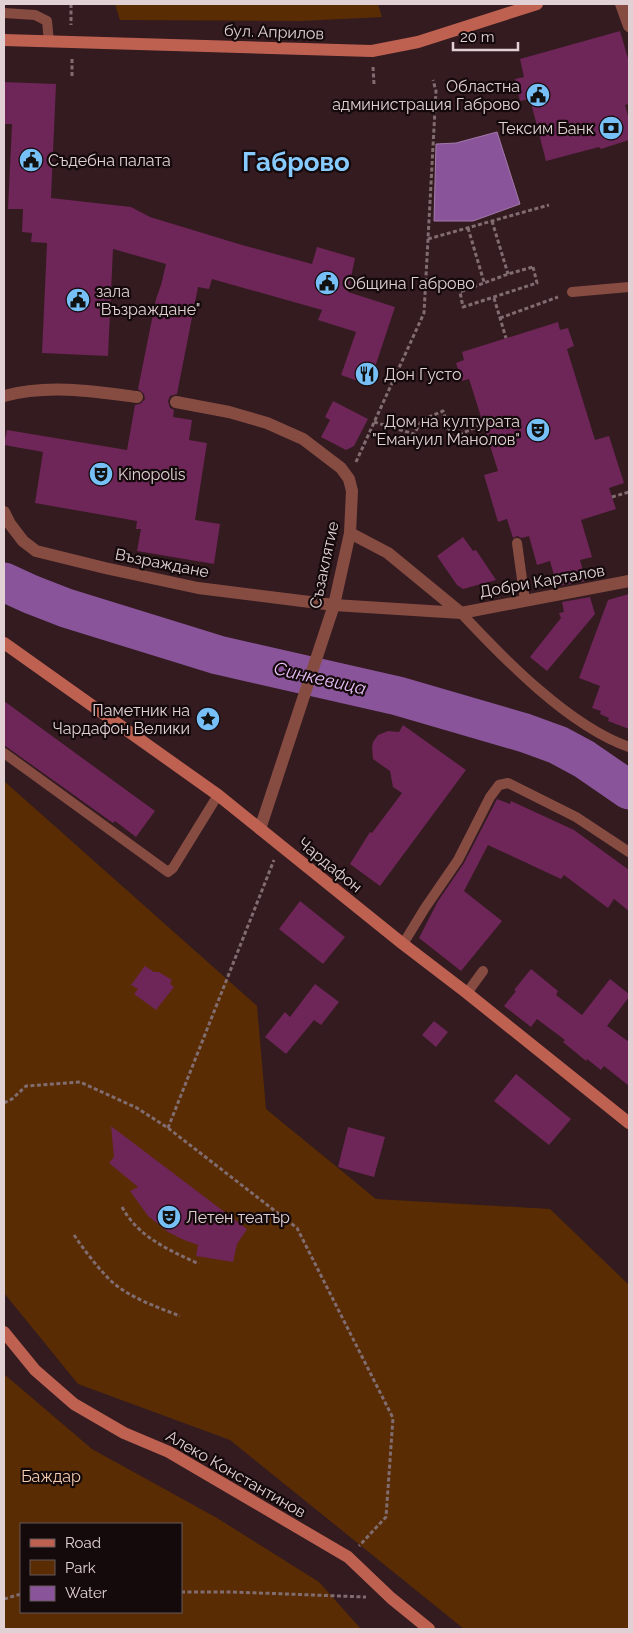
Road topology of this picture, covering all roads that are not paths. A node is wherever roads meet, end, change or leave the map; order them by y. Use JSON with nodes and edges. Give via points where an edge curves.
{"nodes":[{"id":1,"x":537,"y":4,"type":"edge"},
{"id":2,"x":621,"y":4,"type":"edge"},
{"id":3,"x":4,"y":14,"type":"edge"},
{"id":4,"x":629,"y":26,"type":"edge"},
{"id":5,"x":4,"y":40,"type":"edge"},
{"id":6,"x":49,"y":42,"type":"junction"},
{"id":7,"x":629,"y":287,"type":"edge"},
{"id":8,"x":572,"y":292,"type":"road end"},
{"id":9,"x":4,"y":396,"type":"edge"},
{"id":10,"x":137,"y":397,"type":"dead end"},
{"id":11,"x":176,"y":402,"type":"dead end"},
{"id":12,"x":4,"y":512,"type":"edge"},
{"id":13,"x":350,"y":533,"type":"junction"},
{"id":14,"x":517,"y":543,"type":"dead end"},
{"id":15,"x":629,"y":582,"type":"edge"},
{"id":16,"x":525,"y":601,"type":"junction"},
{"id":17,"x":334,"y":605,"type":"junction"},
{"id":18,"x":461,"y":613,"type":"junction"},
{"id":19,"x":4,"y":644,"type":"edge"},
{"id":20,"x":629,"y":747,"type":"edge"},
{"id":21,"x":4,"y":753,"type":"edge"},
{"id":22,"x":218,"y":796,"type":"junction"},
{"id":23,"x":260,"y":829,"type":"junction"},
{"id":24,"x":629,"y":852,"type":"edge"},
{"id":25,"x":403,"y":944,"type":"junction"},
{"id":26,"x":484,"y":971,"type":"dead end"},
{"id":27,"x":467,"y":993,"type":"junction"},
{"id":28,"x":629,"y":1123,"type":"edge"},
{"id":29,"x":4,"y":1332,"type":"edge"},
{"id":30,"x":429,"y":1629,"type":"edge"}],
"edges":[{"from":1,"to":6,"type":"main road","name":"бул. Априлов","via":[[418,42],[372,51]]},
{"from":2,"to":4,"type":"street"},
{"from":3,"to":6,"type":"lane","via":[[35,14],[47,21]]},
{"from":5,"to":6,"type":"main road","name":"бул. Априлов"},
{"from":7,"to":8,"type":"lane"},
{"from":9,"to":10,"type":"street","via":[[56,390]]},
{"from":11,"to":13,"type":"street","name":"Съзаклятие","via":[[230,412],[267,423],[303,439],[341,468],[348,478],[352,491]]},
{"from":12,"to":17,"type":"street","name":"Възраждане","via":[[23,541],[36,551],[198,588]]},
{"from":13,"to":17,"type":"street","name":"Съзаклятие"},
{"from":13,"to":18,"type":"street","via":[[388,553]]},
{"from":14,"to":16,"type":"lane"},
{"from":15,"to":16,"type":"street","name":"Добри Карталов"},
{"from":16,"to":18,"type":"street","name":"Добри Карталов"},
{"from":17,"to":18,"type":"street","name":"Възраждане"},
{"from":17,"to":23,"type":"street","name":"Съзаклятие"},
{"from":18,"to":20,"type":"lane","via":[[504,659],[565,710],[611,741]]},
{"from":19,"to":22,"type":"main road","name":"Чардафон"},
{"from":21,"to":22,"type":"lane","via":[[168,872]]},
{"from":22,"to":23,"type":"main road","name":"Чардафон"},
{"from":23,"to":25,"type":"main road","name":"Чардафон"},
{"from":24,"to":25,"type":"lane","via":[[576,817],[508,783],[499,785],[458,860]]},
{"from":25,"to":27,"type":"main road","name":"Чардафон"},
{"from":26,"to":27,"type":"lane"},
{"from":27,"to":28,"type":"main road","name":"Чардафон"},
{"from":29,"to":30,"type":"main road","name":"Алеко Константинов","via":[[35,1370],[74,1404],[124,1433],[169,1452],[348,1557]]}]}
